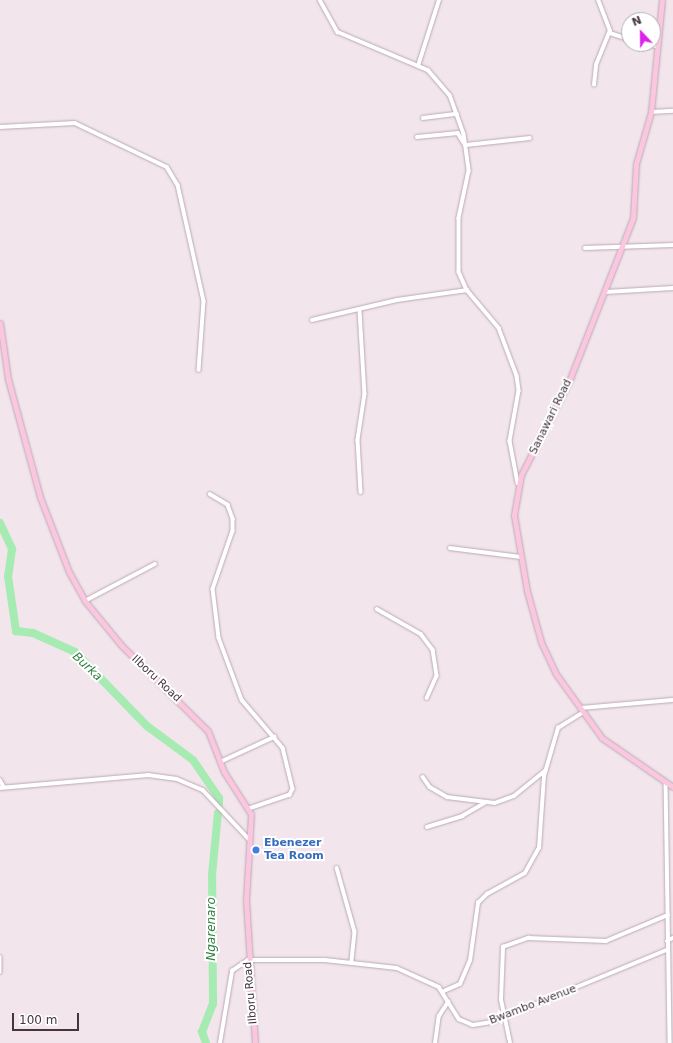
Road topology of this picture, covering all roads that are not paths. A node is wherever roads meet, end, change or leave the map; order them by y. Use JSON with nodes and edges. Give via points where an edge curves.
{"nodes":[{"id":1,"x":320,"y":0,"type":"edge"},
{"id":2,"x":439,"y":0,"type":"edge"},
{"id":3,"x":598,"y":0,"type":"edge"},
{"id":4,"x":662,"y":0,"type":"edge"},
{"id":5,"x":660,"y":12,"type":"edge"},
{"id":6,"x":610,"y":33,"type":"junction"},
{"id":7,"x":621,"y":36,"type":"edge"},
{"id":8,"x":656,"y":52,"type":"edge"},
{"id":9,"x":418,"y":66,"type":"junction"},
{"id":10,"x":594,"y":85,"type":"dead end"},
{"id":11,"x":673,"y":111,"type":"edge"},
{"id":12,"x":651,"y":112,"type":"junction"},
{"id":13,"x":457,"y":114,"type":"junction"},
{"id":14,"x":423,"y":118,"type":"dead end"},
{"id":15,"x":0,"y":127,"type":"edge"},
{"id":16,"x":417,"y":137,"type":"dead end"},
{"id":17,"x":530,"y":138,"type":"dead end"},
{"id":18,"x":466,"y":145,"type":"junction"},
{"id":19,"x":673,"y":245,"type":"edge"},
{"id":20,"x":585,"y":248,"type":"dead end"},
{"id":21,"x":622,"y":248,"type":"junction"},
{"id":22,"x":673,"y":288,"type":"edge"},
{"id":23,"x":467,"y":290,"type":"junction"},
{"id":24,"x":606,"y":292,"type":"junction"},
{"id":25,"x":360,"y":311,"type":"junction"},
{"id":26,"x":312,"y":320,"type":"dead end"},
{"id":27,"x":0,"y":323,"type":"edge"},
{"id":28,"x":199,"y":370,"type":"dead end"},
{"id":29,"x":518,"y":483,"type":"junction"},
{"id":30,"x":361,"y":492,"type":"dead end"},
{"id":31,"x":210,"y":494,"type":"dead end"},
{"id":32,"x":450,"y":548,"type":"dead end"},
{"id":33,"x":520,"y":557,"type":"junction"},
{"id":34,"x":155,"y":564,"type":"dead end"},
{"id":35,"x":85,"y":601,"type":"junction"},
{"id":36,"x":377,"y":609,"type":"dead end"},
{"id":37,"x":427,"y":698,"type":"dead end"},
{"id":38,"x":673,"y":700,"type":"edge"},
{"id":39,"x":580,"y":710,"type":"junction"},
{"id":40,"x":274,"y":737,"type":"junction"},
{"id":41,"x":220,"y":762,"type":"junction"},
{"id":42,"x":547,"y":769,"type":"junction"},
{"id":43,"x":422,"y":777,"type":"dead end"},
{"id":44,"x":0,"y":780,"type":"edge"},
{"id":45,"x":666,"y":782,"type":"junction"},
{"id":46,"x":673,"y":786,"type":"edge"},
{"id":47,"x":2,"y":788,"type":"edge"},
{"id":48,"x":486,"y":802,"type":"junction"},
{"id":49,"x":249,"y":810,"type":"junction"},
{"id":50,"x":427,"y":826,"type":"dead end"},
{"id":51,"x":249,"y":839,"type":"junction"},
{"id":52,"x":337,"y":868,"type":"dead end"},
{"id":53,"x":668,"y":915,"type":"junction"},
{"id":54,"x":673,"y":938,"type":"edge"},
{"id":55,"x":667,"y":941,"type":"junction"},
{"id":56,"x":667,"y":950,"type":"junction"},
{"id":57,"x":0,"y":957,"type":"edge"},
{"id":58,"x":248,"y":960,"type":"junction"},
{"id":59,"x":352,"y":962,"type":"junction"},
{"id":60,"x":0,"y":972,"type":"edge"},
{"id":61,"x":444,"y":991,"type":"junction"},
{"id":62,"x":448,"y":1002,"type":"junction"},
{"id":63,"x":671,"y":1005,"type":"edge"},
{"id":64,"x":505,"y":1017,"type":"junction"},
{"id":65,"x":220,"y":1043,"type":"edge"},
{"id":66,"x":255,"y":1043,"type":"edge"},
{"id":67,"x":435,"y":1043,"type":"edge"},
{"id":68,"x":510,"y":1043,"type":"edge"},
{"id":69,"x":670,"y":1043,"type":"edge"}],
"edges":[{"from":1,"to":9,"type":"street","via":[[338,32]]},
{"from":2,"to":9,"type":"street"},
{"from":3,"to":6,"type":"street"},
{"from":4,"to":5,"type":"street","name":"Sanawari Road"},
{"from":6,"to":7,"type":"street"},
{"from":6,"to":10,"type":"street","via":[[596,65]]},
{"from":8,"to":12,"type":"street","name":"Sanawari Road"},
{"from":9,"to":13,"type":"street","via":[[428,70],[450,95]]},
{"from":11,"to":12,"type":"street"},
{"from":12,"to":21,"type":"street","name":"Sanawari Road","via":[[636,164],[633,218]]},
{"from":13,"to":14,"type":"street"},
{"from":13,"to":18,"type":"street"},
{"from":15,"to":28,"type":"street","via":[[75,123],[168,168],[178,185],[204,301]]},
{"from":16,"to":18,"type":"street","via":[[458,133]]},
{"from":17,"to":18,"type":"street"},
{"from":18,"to":23,"type":"street","via":[[469,171],[457,247],[459,272]]},
{"from":19,"to":21,"type":"street"},
{"from":20,"to":21,"type":"street"},
{"from":21,"to":24,"type":"street","name":"Sanawari Road"},
{"from":22,"to":24,"type":"street"},
{"from":23,"to":25,"type":"street","via":[[397,300]]},
{"from":23,"to":29,"type":"street","via":[[499,328],[516,376],[519,390],[510,441]]},
{"from":24,"to":29,"type":"street","name":"Sanawari Road","via":[[546,430]]},
{"from":25,"to":26,"type":"street"},
{"from":25,"to":30,"type":"street","via":[[365,394],[358,440]]},
{"from":27,"to":35,"type":"street","name":"Ilboru Road","via":[[8,379],[47,519]]},
{"from":29,"to":33,"type":"street","name":"Sanawari Road","via":[[514,516]]},
{"from":31,"to":40,"type":"street","via":[[228,505],[233,519],[233,531],[214,589],[219,638],[242,700]]},
{"from":32,"to":33,"type":"street"},
{"from":33,"to":39,"type":"street","name":"Sanawari Road","via":[[544,651]]},
{"from":34,"to":35,"type":"street"},
{"from":35,"to":41,"type":"street","name":"Ilboru Road","via":[[143,669],[205,726]]},
{"from":36,"to":37,"type":"street","via":[[421,634],[433,650],[438,676]]},
{"from":38,"to":39,"type":"street"},
{"from":39,"to":42,"type":"street","via":[[559,726]]},
{"from":39,"to":45,"type":"street","name":"Sanawari Road","via":[[606,743]]},
{"from":40,"to":41,"type":"street"},
{"from":40,"to":49,"type":"street","via":[[283,748],[292,794]]},
{"from":41,"to":49,"type":"street","name":"Ilboru Road"},
{"from":42,"to":48,"type":"street","via":[[514,796],[495,803]]},
{"from":42,"to":61,"type":"street","via":[[539,848],[526,872],[487,894],[478,903],[470,961],[460,984]]},
{"from":43,"to":48,"type":"street","via":[[430,787],[447,797]]},
{"from":44,"to":47,"type":"street"},
{"from":45,"to":46,"type":"street","name":"Sanawari Road"},
{"from":45,"to":53,"type":"street"},
{"from":47,"to":51,"type":"street","via":[[148,775],[177,779],[202,790]]},
{"from":48,"to":50,"type":"street","via":[[462,816]]},
{"from":49,"to":51,"type":"street","name":"Ilboru Road"},
{"from":51,"to":58,"type":"street","name":"Ilboru Road","via":[[246,881]]},
{"from":52,"to":59,"type":"street","via":[[355,932]]},
{"from":53,"to":55,"type":"street"},
{"from":53,"to":64,"type":"street","via":[[606,941],[528,938],[503,947],[501,994]]},
{"from":54,"to":55,"type":"street"},
{"from":55,"to":56,"type":"street"},
{"from":56,"to":63,"type":"street"},
{"from":56,"to":64,"type":"street","name":"Bwambo Avenue"},
{"from":57,"to":60,"type":"street"},
{"from":58,"to":59,"type":"street"},
{"from":58,"to":65,"type":"street","via":[[232,971]]},
{"from":58,"to":66,"type":"street","name":"Ilboru Road"},
{"from":59,"to":61,"type":"street","via":[[408,971]]},
{"from":61,"to":62,"type":"street","name":"Bwambo Avenue"},
{"from":62,"to":64,"type":"street","name":"Bwambo Avenue","via":[[459,1018],[473,1026]]},
{"from":62,"to":67,"type":"street","via":[[439,1016]]},
{"from":63,"to":69,"type":"street"},
{"from":64,"to":68,"type":"street"}]}
